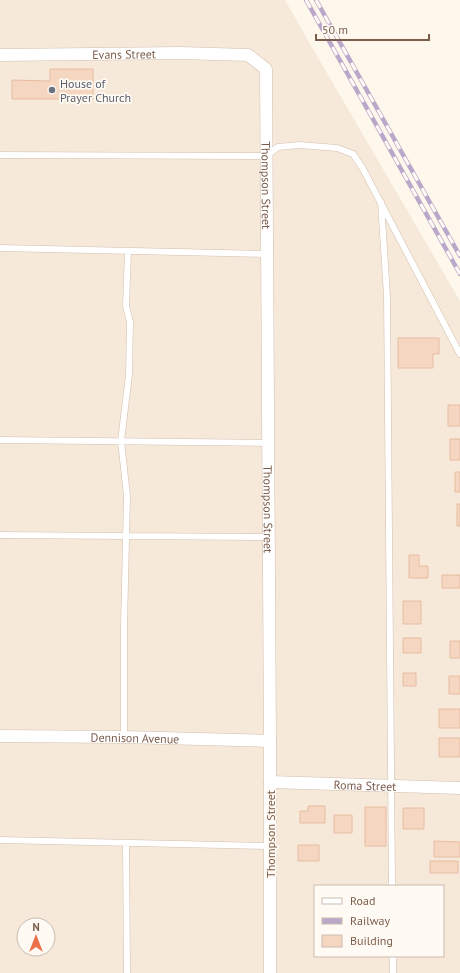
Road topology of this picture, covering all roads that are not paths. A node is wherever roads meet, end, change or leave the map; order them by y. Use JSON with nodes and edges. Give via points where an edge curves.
{"nodes":[{"id":1,"x":0,"y":55,"type":"edge"},
{"id":2,"x":248,"y":55,"type":"joint"},
{"id":3,"x":0,"y":155,"type":"edge"},
{"id":4,"x":266,"y":156,"type":"junction"},
{"id":5,"x":381,"y":202,"type":"junction"},
{"id":6,"x":0,"y":248,"type":"edge"},
{"id":7,"x":128,"y":251,"type":"junction"},
{"id":8,"x":267,"y":254,"type":"junction"},
{"id":9,"x":460,"y":354,"type":"edge"},
{"id":10,"x":0,"y":440,"type":"edge"},
{"id":11,"x":121,"y":441,"type":"junction"},
{"id":12,"x":268,"y":443,"type":"junction"},
{"id":13,"x":0,"y":535,"type":"edge"},
{"id":14,"x":125,"y":536,"type":"junction"},
{"id":15,"x":269,"y":537,"type":"junction"},
{"id":16,"x":0,"y":736,"type":"edge"},
{"id":17,"x":124,"y":737,"type":"junction"},
{"id":18,"x":270,"y":741,"type":"junction"},
{"id":19,"x":270,"y":782,"type":"junction"},
{"id":20,"x":391,"y":786,"type":"junction"},
{"id":21,"x":460,"y":788,"type":"edge"},
{"id":22,"x":0,"y":840,"type":"edge"},
{"id":23,"x":126,"y":843,"type":"junction"},
{"id":24,"x":270,"y":846,"type":"junction"},
{"id":25,"x":392,"y":885,"type":"edge"},
{"id":26,"x":393,"y":957,"type":"edge"},
{"id":27,"x":127,"y":973,"type":"edge"},
{"id":28,"x":270,"y":973,"type":"edge"},
{"id":29,"x":393,"y":973,"type":"edge"}],
"edges":[{"from":1,"to":2,"type":"street","name":"Evans Street"},
{"from":2,"to":4,"type":"street","name":"Thompson Street","via":[[266,69]]},
{"from":3,"to":4,"type":"lane"},
{"from":4,"to":5,"type":"lane","via":[[278,147],[299,145],[337,148],[353,154]]},
{"from":4,"to":8,"type":"street","name":"Thompson Street"},
{"from":5,"to":9,"type":"lane"},
{"from":5,"to":20,"type":"lane","via":[[387,296]]},
{"from":6,"to":7,"type":"lane"},
{"from":7,"to":8,"type":"lane"},
{"from":7,"to":11,"type":"lane","via":[[126,306],[130,322],[129,375]]},
{"from":8,"to":12,"type":"street","name":"Thompson Street"},
{"from":10,"to":11,"type":"lane"},
{"from":11,"to":12,"type":"lane"},
{"from":11,"to":14,"type":"lane","via":[[127,496]]},
{"from":12,"to":15,"type":"street","name":"Thompson Street"},
{"from":13,"to":14,"type":"lane"},
{"from":14,"to":15,"type":"lane"},
{"from":14,"to":17,"type":"lane"},
{"from":15,"to":18,"type":"street","name":"Thompson Street"},
{"from":16,"to":17,"type":"street","name":"Dennison Avenue"},
{"from":17,"to":18,"type":"street","name":"Dennison Avenue"},
{"from":18,"to":19,"type":"street","name":"Thompson Street"},
{"from":19,"to":20,"type":"street","name":"Roma Street"},
{"from":19,"to":24,"type":"street","name":"Thompson Street"},
{"from":20,"to":21,"type":"street","name":"Roma Street"},
{"from":20,"to":25,"type":"lane"},
{"from":22,"to":23,"type":"lane"},
{"from":23,"to":24,"type":"lane"},
{"from":23,"to":27,"type":"lane"},
{"from":24,"to":28,"type":"street","name":"Thompson Street"},
{"from":26,"to":29,"type":"lane"}]}
